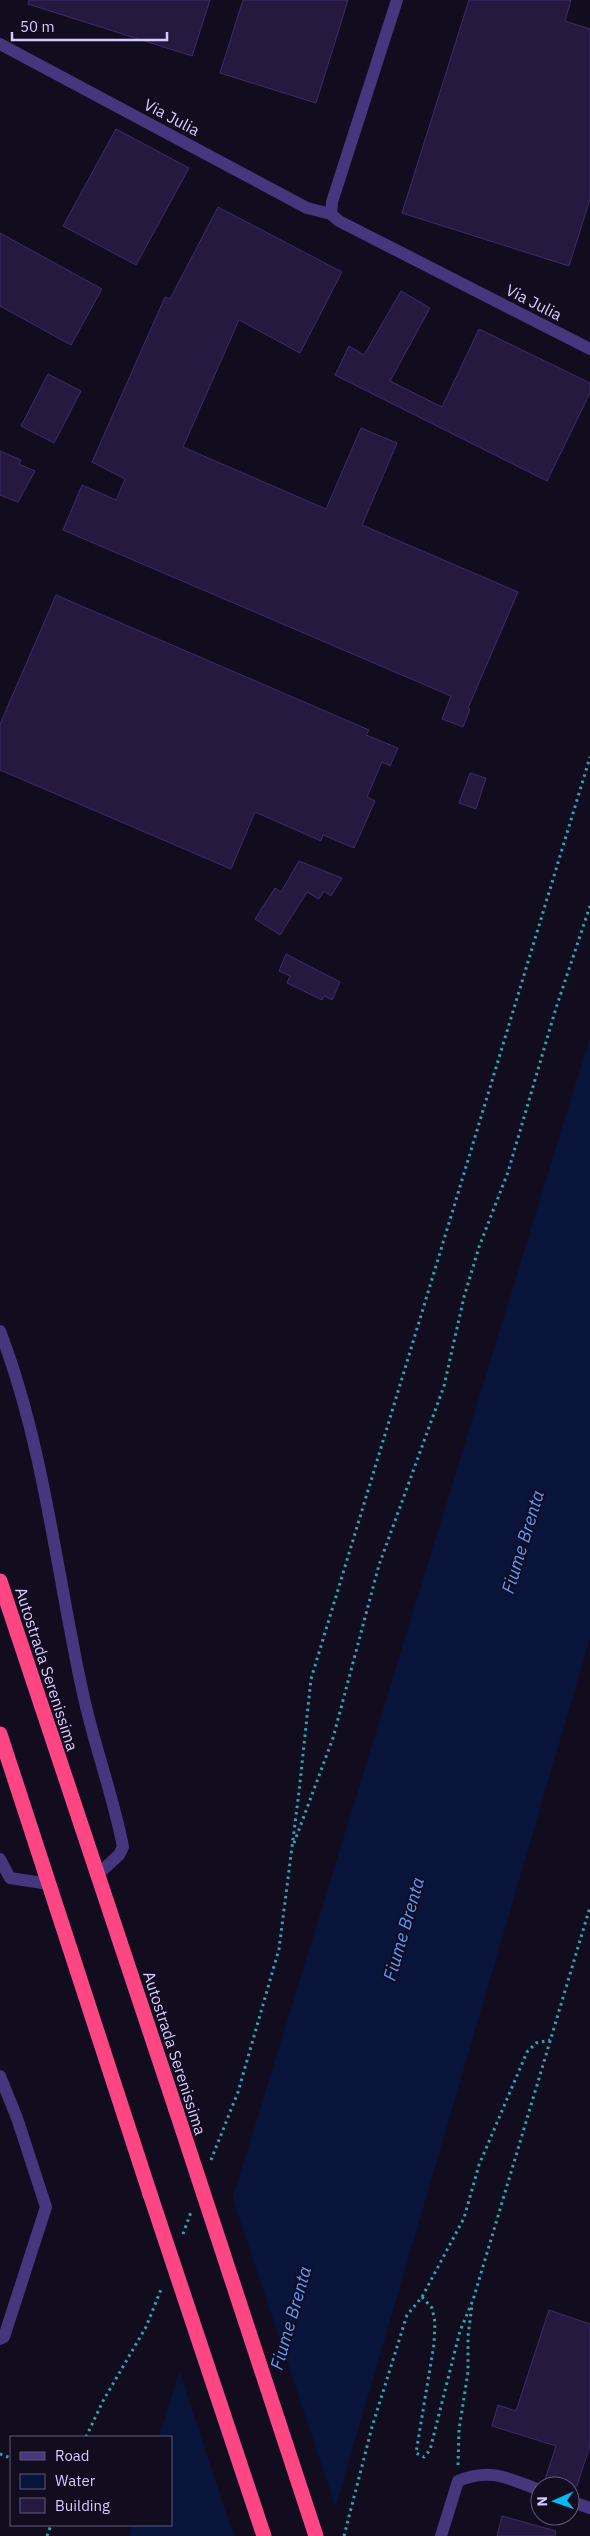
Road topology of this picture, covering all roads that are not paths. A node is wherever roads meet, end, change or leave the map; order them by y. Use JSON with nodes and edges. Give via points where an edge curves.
{"nodes":[{"id":1,"x":397,"y":0,"type":"edge"},
{"id":2,"x":0,"y":44,"type":"edge"},
{"id":3,"x":331,"y":214,"type":"junction"},
{"id":4,"x":590,"y":349,"type":"edge"},
{"id":5,"x":0,"y":1331,"type":"edge"},
{"id":6,"x":0,"y":1581,"type":"edge"},
{"id":7,"x":0,"y":1734,"type":"edge"},
{"id":8,"x":0,"y":1859,"type":"edge"},
{"id":9,"x":97,"y":1875,"type":"junction"},
{"id":10,"x":49,"y":1884,"type":"junction"},
{"id":11,"x":0,"y":2076,"type":"edge"},
{"id":12,"x":0,"y":2339,"type":"edge"},
{"id":13,"x":530,"y":2487,"type":"edge"},
{"id":14,"x":264,"y":2536,"type":"edge"},
{"id":15,"x":316,"y":2536,"type":"edge"},
{"id":16,"x":441,"y":2536,"type":"edge"}],
"edges":[{"from":1,"to":3,"type":"street","via":[[332,202]]},
{"from":2,"to":3,"type":"street","name":"Via Julia","via":[[307,208]]},
{"from":3,"to":4,"type":"street","name":"Via Julia","via":[[339,221]]},
{"from":5,"to":9,"type":"street","via":[[27,1417],[49,1512],[82,1689],[124,1847]]},
{"from":6,"to":9,"type":"highway","name":"Autostrada Serenissima"},
{"from":7,"to":10,"type":"highway"},
{"from":8,"to":10,"type":"street","via":[[10,1878]]},
{"from":9,"to":15,"type":"highway","name":"Autostrada Serenissima","bridge":true},
{"from":10,"to":14,"type":"highway","bridge":true},
{"from":11,"to":12,"type":"street","via":[[46,2208],[4,2337]]},
{"from":13,"to":16,"type":"street","via":[[492,2474],[471,2475],[458,2481]]}]}
